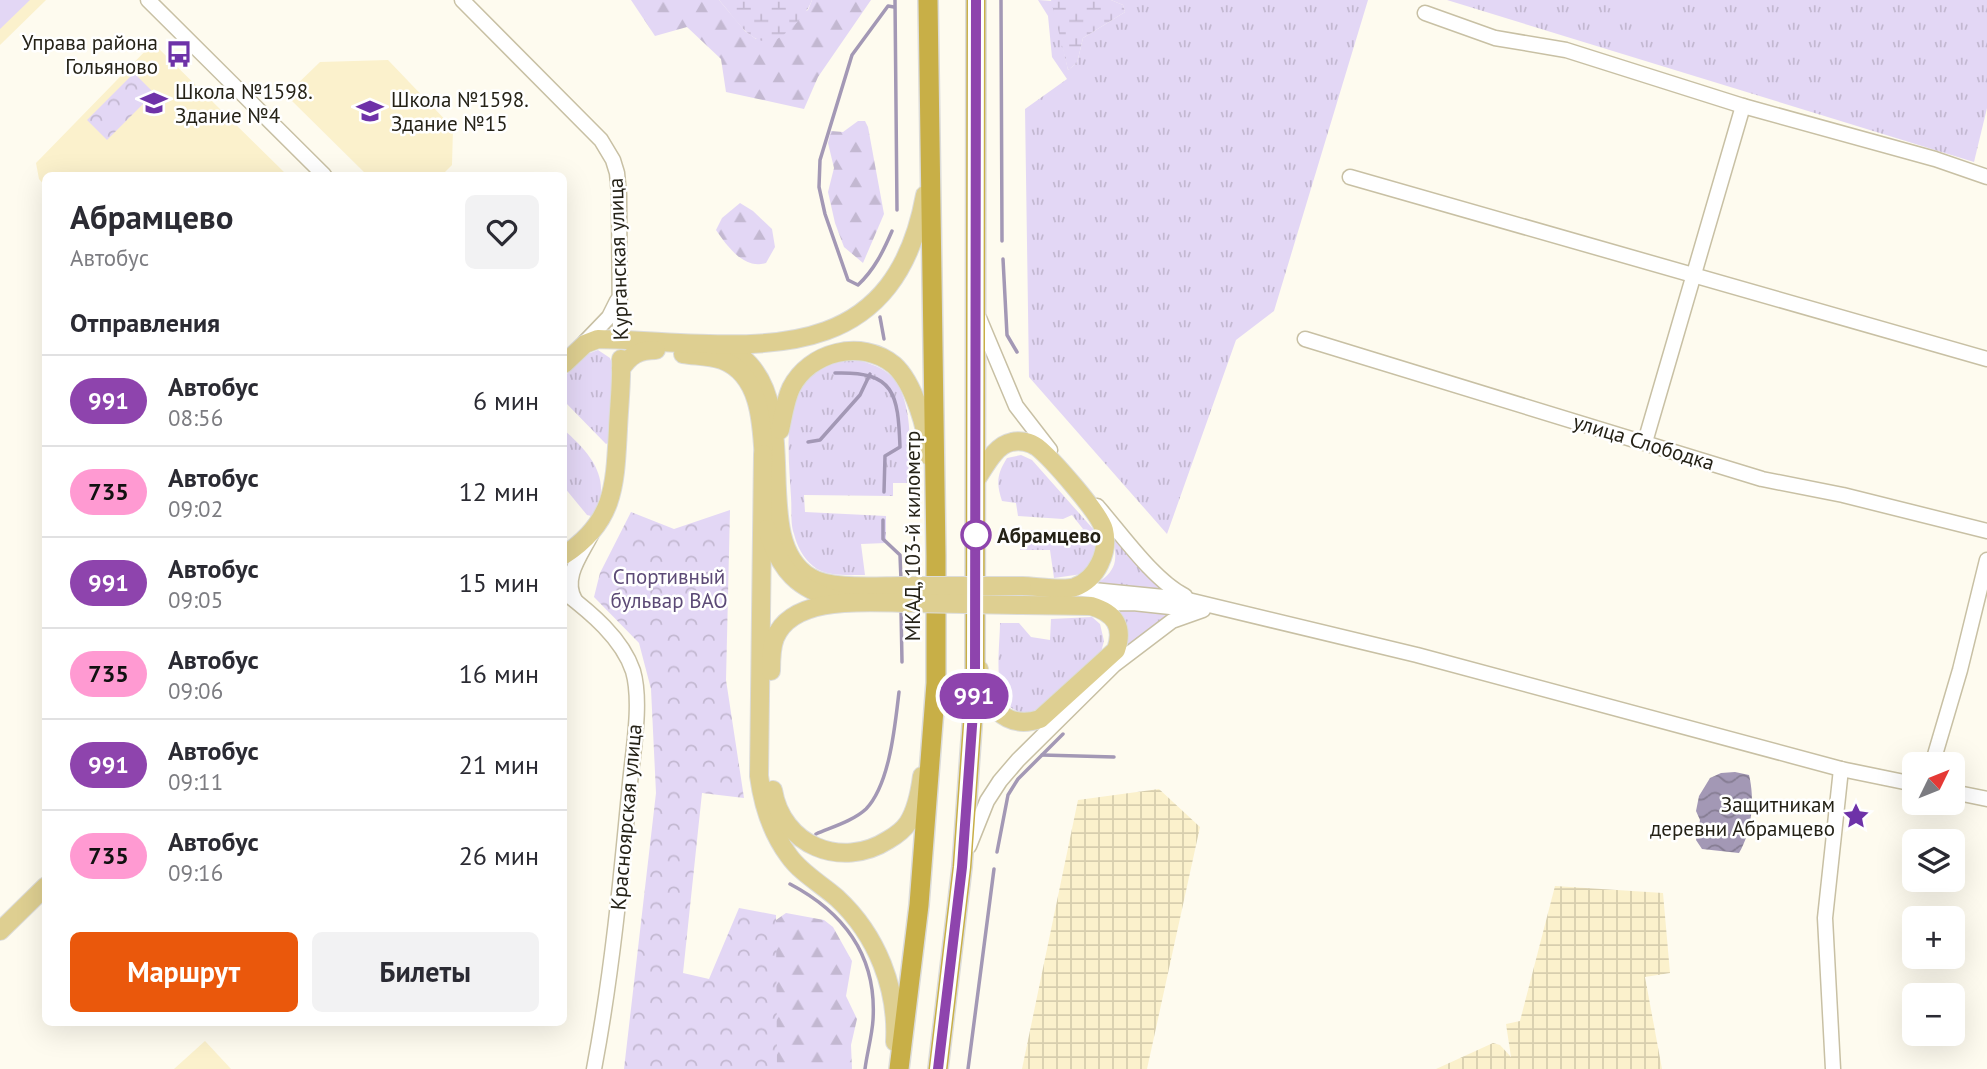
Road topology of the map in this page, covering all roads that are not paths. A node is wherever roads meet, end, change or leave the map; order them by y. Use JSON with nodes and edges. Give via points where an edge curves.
{"nodes":[{"id":1,"x":148,"y":0,"type":"edge"},
{"id":2,"x":462,"y":0,"type":"edge"},
{"id":3,"x":928,"y":0,"type":"edge"},
{"id":4,"x":975,"y":0,"type":"edge"},
{"id":5,"x":1425,"y":13,"type":"dead end"},
{"id":6,"x":930,"y":101,"type":"junction"},
{"id":7,"x":1743,"y":106,"type":"junction"},
{"id":8,"x":321,"y":172,"type":"edge"},
{"id":9,"x":1350,"y":177,"type":"dead end"},
{"id":10,"x":1987,"y":177,"type":"edge"},
{"id":11,"x":1694,"y":276,"type":"junction"},
{"id":12,"x":619,"y":296,"type":"junction"},
{"id":13,"x":976,"y":310,"type":"junction"},
{"id":14,"x":1305,"y":339,"type":"dead end"},
{"id":15,"x":620,"y":341,"type":"junction"},
{"id":16,"x":709,"y":345,"type":"junction"},
{"id":17,"x":580,"y":348,"type":"junction"},
{"id":18,"x":1987,"y":359,"type":"edge"},
{"id":19,"x":567,"y":361,"type":"edge"},
{"id":20,"x":621,"y":369,"type":"junction"},
{"id":21,"x":1646,"y":442,"type":"junction"},
{"id":22,"x":770,"y":449,"type":"junction"},
{"id":23,"x":976,"y":480,"type":"junction"},
{"id":24,"x":594,"y":530,"type":"junction"},
{"id":25,"x":1987,"y":531,"type":"edge"},
{"id":26,"x":567,"y":552,"type":"edge"},
{"id":27,"x":936,"y":556,"type":"junction"},
{"id":28,"x":1987,"y":560,"type":"edge"},
{"id":29,"x":911,"y":594,"type":"junction"},
{"id":30,"x":567,"y":595,"type":"edge"},
{"id":31,"x":1073,"y":597,"type":"junction"},
{"id":32,"x":847,"y":603,"type":"junction"},
{"id":33,"x":578,"y":604,"type":"junction"},
{"id":34,"x":1203,"y":607,"type":"junction"},
{"id":35,"x":975,"y":634,"type":"junction"},
{"id":36,"x":936,"y":682,"type":"junction"},
{"id":37,"x":1936,"y":752,"type":"edge"},
{"id":38,"x":1841,"y":769,"type":"junction"},
{"id":39,"x":1902,"y":782,"type":"edge"},
{"id":40,"x":1965,"y":794,"type":"edge"},
{"id":41,"x":1987,"y":799,"type":"edge"},
{"id":42,"x":962,"y":867,"type":"junction"},
{"id":43,"x":42,"y":890,"type":"edge"},
{"id":44,"x":0,"y":931,"type":"edge"},
{"id":45,"x":594,"y":1069,"type":"edge"},
{"id":46,"x":896,"y":1069,"type":"edge"},
{"id":47,"x":938,"y":1069,"type":"edge"},
{"id":48,"x":1833,"y":1069,"type":"edge"}],
"edges":[{"from":1,"to":8,"type":"street"},
{"from":2,"to":12,"type":"street","name":"Курганская улица","via":[[608,150],[619,194]]},
{"from":3,"to":6,"type":"highway","name":"МКАД, 103-й километр"},
{"from":4,"to":13,"type":"highway"},
{"from":5,"to":7,"type":"street","via":[[1496,38],[1566,50]]},
{"from":6,"to":16,"type":"main road","via":[[927,188],[919,228],[909,255],[873,302],[830,331],[806,339]]},
{"from":6,"to":27,"type":"highway","name":"МКАД, 103-й километр"},
{"from":7,"to":10,"type":"street"},
{"from":7,"to":11,"type":"street"},
{"from":9,"to":11,"type":"street"},
{"from":11,"to":18,"type":"street"},
{"from":11,"to":21,"type":"street"},
{"from":12,"to":15,"type":"street","name":"Курганская улица"},
{"from":12,"to":17,"type":"street","via":[[609,317]]},
{"from":13,"to":23,"type":"highway"},
{"from":13,"to":34,"type":"street","via":[[1016,405],[1037,436],[1155,572],[1175,591]]},
{"from":14,"to":21,"type":"street","name":"улица Слободка"},
{"from":15,"to":16,"type":"main road"},
{"from":15,"to":17,"type":"main road","via":[[598,338]]},
{"from":15,"to":20,"type":"main road","name":"Курганская улица"},
{"from":16,"to":22,"type":"main road","via":[[728,348],[757,372],[771,402]]},
{"from":17,"to":19,"type":"main road"},
{"from":20,"to":22,"type":"main road","via":[[635,354],[654,350],[721,360],[735,367],[757,400]]},
{"from":20,"to":24,"type":"main road","name":"Курганская улица","via":[[614,488]]},
{"from":21,"to":25,"type":"street","name":"улица Слободка","via":[[1762,479]]},
{"from":22,"to":27,"type":"main road","via":[[790,389],[810,364],[843,351],[862,351],[894,366],[920,411],[928,448]]},
{"from":22,"to":29,"type":"main road","via":[[781,530],[798,567],[810,578],[827,583]]},
{"from":22,"to":32,"type":"main road","via":[[767,528],[774,552],[801,585]]},
{"from":22,"to":46,"type":"main road","via":[[759,776],[763,803],[790,858],[839,900],[875,947],[893,996]]},
{"from":23,"to":31,"type":"main road","via":[[993,455],[1011,442],[1023,441],[1045,454],[1096,513],[1104,528],[1103,557]]},
{"from":23,"to":35,"type":"highway"},
{"from":24,"to":26,"type":"main road"},
{"from":24,"to":33,"type":"street","via":[[570,581]]},
{"from":27,"to":36,"type":"highway","name":"МКАД, 103-й километр"},
{"from":28,"to":37,"type":"street"},
{"from":29,"to":31,"type":"main road","bridge":true,"via":[[1022,605]]},
{"from":29,"to":31,"type":"main road","bridge":true,"via":[[1022,586]]},
{"from":29,"to":32,"type":"main road"},
{"from":30,"to":33,"type":"street","name":"Красноярская улица"},
{"from":31,"to":34,"type":"street"},
{"from":31,"to":35,"type":"main road","via":[[1112,616],[1120,639],[1116,650],[1040,719],[1025,724],[999,713],[980,677]]},
{"from":32,"to":36,"type":"main road","via":[[817,607],[788,620],[775,638],[771,656],[770,775],[775,804],[802,840],[838,853],[856,854],[873,849],[908,824],[919,795]]},
{"from":33,"to":45,"type":"street","name":"Красноярская улица","via":[[622,648],[636,689],[620,897]]},
{"from":34,"to":38,"type":"street","via":[[1494,674]]},
{"from":34,"to":42,"type":"street","via":[[1172,621],[1114,665],[1018,760],[987,802]]},
{"from":35,"to":42,"type":"highway"},
{"from":36,"to":46,"type":"highway","name":"МКАД, 103-й километр","via":[[919,905]]},
{"from":38,"to":39,"type":"street"},
{"from":38,"to":48,"type":"street","via":[[1825,918]]},
{"from":40,"to":41,"type":"street"},
{"from":42,"to":47,"type":"highway"},
{"from":43,"to":44,"type":"main road"}]}
